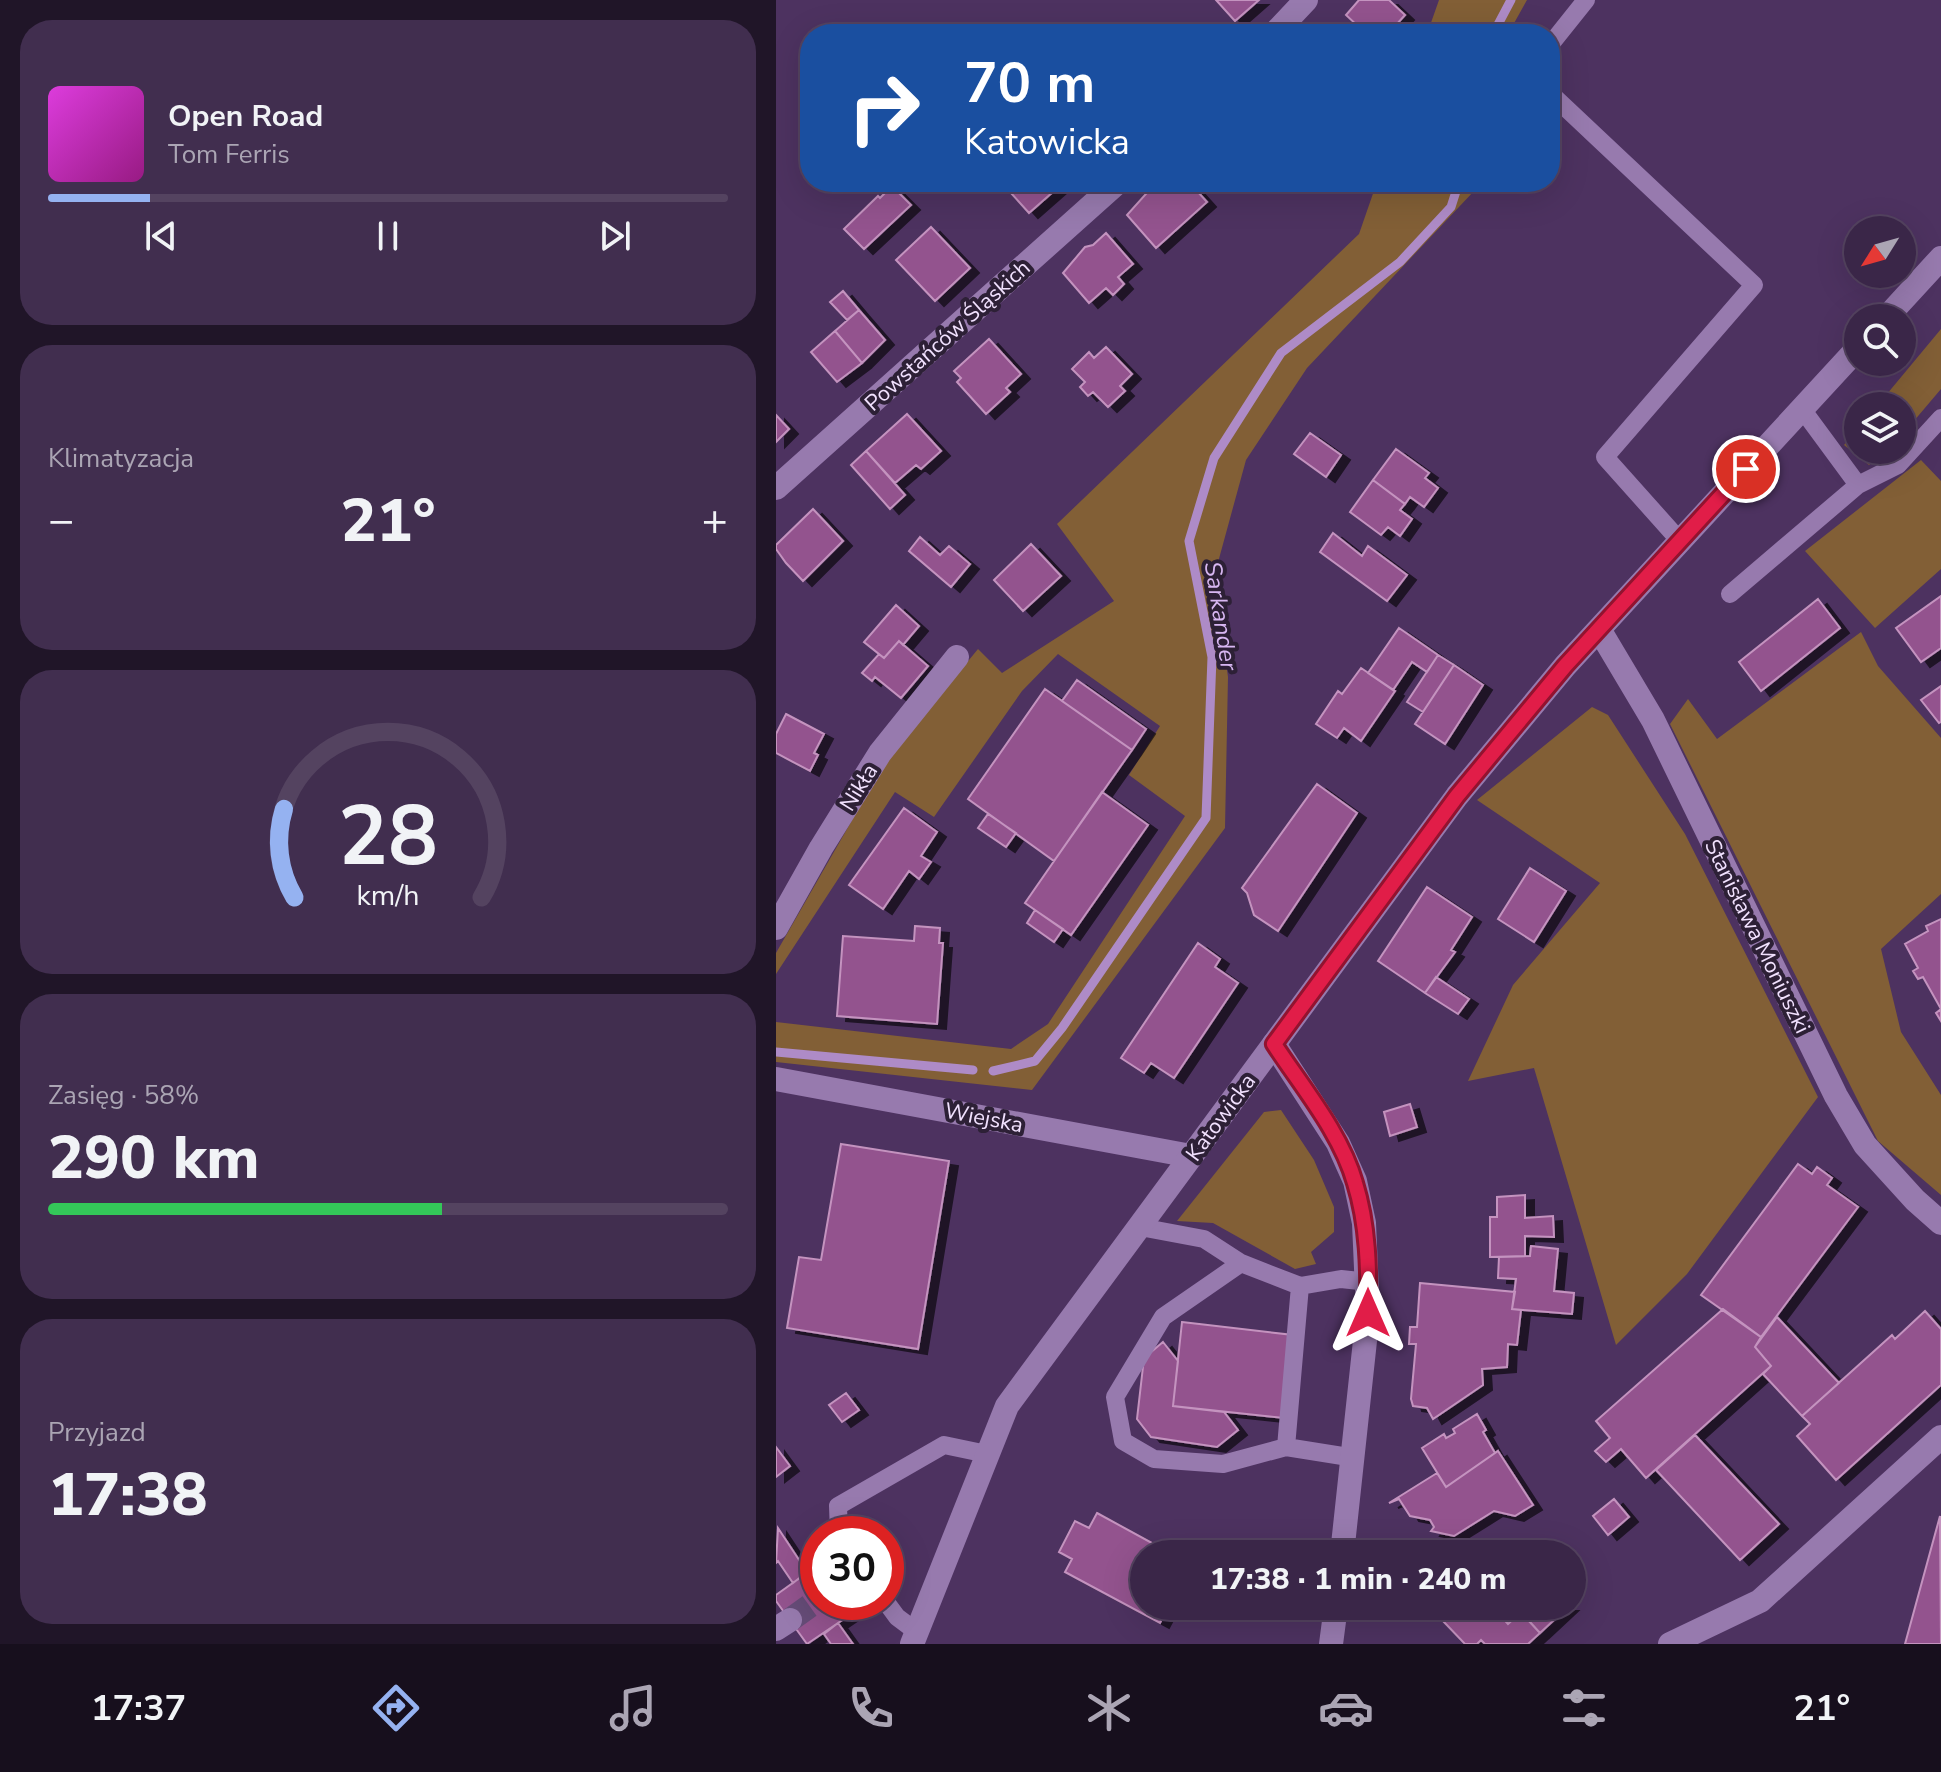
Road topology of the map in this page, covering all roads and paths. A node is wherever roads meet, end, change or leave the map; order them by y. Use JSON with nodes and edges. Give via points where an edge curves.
{"nodes":[{"id":1,"x":1306,"y":0,"type":"edge"},
{"id":2,"x":1586,"y":0,"type":"edge"},
{"id":3,"x":1283,"y":24,"type":"edge"},
{"id":4,"x":1560,"y":32,"type":"edge"},
{"id":5,"x":1560,"y":102,"type":"edge"},
{"id":6,"x":1107,"y":192,"type":"edge"},
{"id":7,"x":1941,"y":258,"type":"edge"},
{"id":8,"x":1899,"y":304,"type":"edge"},
{"id":9,"x":1844,"y":363,"type":"edge"},
{"id":10,"x":1802,"y":409,"type":"junction"},
{"id":11,"x":1941,"y":418,"type":"edge"},
{"id":12,"x":1858,"y":485,"type":"junction"},
{"id":13,"x":776,"y":488,"type":"edge"},
{"id":14,"x":1680,"y":541,"type":"junction"},
{"id":15,"x":1730,"y":594,"type":"dead end"},
{"id":16,"x":1600,"y":631,"type":"junction"},
{"id":17,"x":957,"y":657,"type":"dead end"},
{"id":18,"x":776,"y":928,"type":"edge"},
{"id":19,"x":1274,"y":1044,"type":"junction"},
{"id":20,"x":776,"y":1079,"type":"edge"},
{"id":21,"x":1191,"y":1156,"type":"junction"},
{"id":22,"x":1941,"y":1223,"type":"edge"},
{"id":23,"x":1140,"y":1227,"type":"junction"},
{"id":24,"x":1241,"y":1263,"type":"junction"},
{"id":25,"x":1369,"y":1282,"type":"junction"},
{"id":26,"x":1300,"y":1286,"type":"junction"},
{"id":27,"x":1941,"y":1437,"type":"edge"},
{"id":28,"x":1286,"y":1447,"type":"junction"},
{"id":29,"x":987,"y":1454,"type":"junction"},
{"id":30,"x":1355,"y":1458,"type":"junction"},
{"id":31,"x":838,"y":1516,"type":"edge"},
{"id":32,"x":1344,"y":1540,"type":"edge"},
{"id":33,"x":899,"y":1620,"type":"edge"},
{"id":34,"x":1334,"y":1620,"type":"edge"},
{"id":35,"x":914,"y":1638,"type":"edge"},
{"id":36,"x":1331,"y":1644,"type":"edge"},
{"id":37,"x":1670,"y":1644,"type":"edge"}],
"edges":[{"from":1,"to":3,"type":"street"},
{"from":2,"to":4,"type":"lane"},
{"from":5,"to":14,"type":"lane","via":[[1754,285],[1605,457]]},
{"from":6,"to":13,"type":"street","name":"Powstańców Śląskich"},
{"from":7,"to":8,"type":"street"},
{"from":9,"to":10,"type":"street","name":"Katowicka"},
{"from":10,"to":12,"type":"lane"},
{"from":10,"to":14,"type":"street","name":"Katowicka"},
{"from":11,"to":12,"type":"lane","via":[[1898,465]]},
{"from":12,"to":15,"type":"lane"},
{"from":14,"to":16,"type":"street","name":"Katowicka"},
{"from":16,"to":19,"type":"street","name":"Katowicka","via":[[1457,796]]},
{"from":16,"to":22,"type":"street","name":"Stanisława Moniuszki","via":[[1653,720],[1843,1108],[1865,1145]]},
{"from":17,"to":18,"type":"street","name":"Nikła","via":[[880,753]]},
{"from":19,"to":21,"type":"street","name":"Katowicka"},
{"from":19,"to":25,"type":"street","via":[[1338,1143],[1355,1181]]},
{"from":20,"to":21,"type":"street","name":"Wiejska"},
{"from":21,"to":23,"type":"street","name":"Katowicka"},
{"from":23,"to":24,"type":"lane","via":[[1204,1239]]},
{"from":23,"to":29,"type":"street","name":"Katowicka","via":[[1007,1406]]},
{"from":24,"to":26,"type":"lane"},
{"from":24,"to":28,"type":"lane","via":[[1163,1317],[1115,1397],[1123,1441],[1154,1459],[1223,1464]]},
{"from":25,"to":26,"type":"lane","via":[[1341,1279]]},
{"from":25,"to":30,"type":"street"},
{"from":26,"to":28,"type":"lane"},
{"from":27,"to":37,"type":"street","via":[[1760,1601]]},
{"from":28,"to":30,"type":"lane"},
{"from":29,"to":31,"type":"lane","via":[[944,1445],[838,1506]]},
{"from":29,"to":35,"type":"street","name":"Katowicka"},
{"from":30,"to":32,"type":"street"},
{"from":33,"to":35,"type":"lane"},
{"from":34,"to":36,"type":"street"}]}
